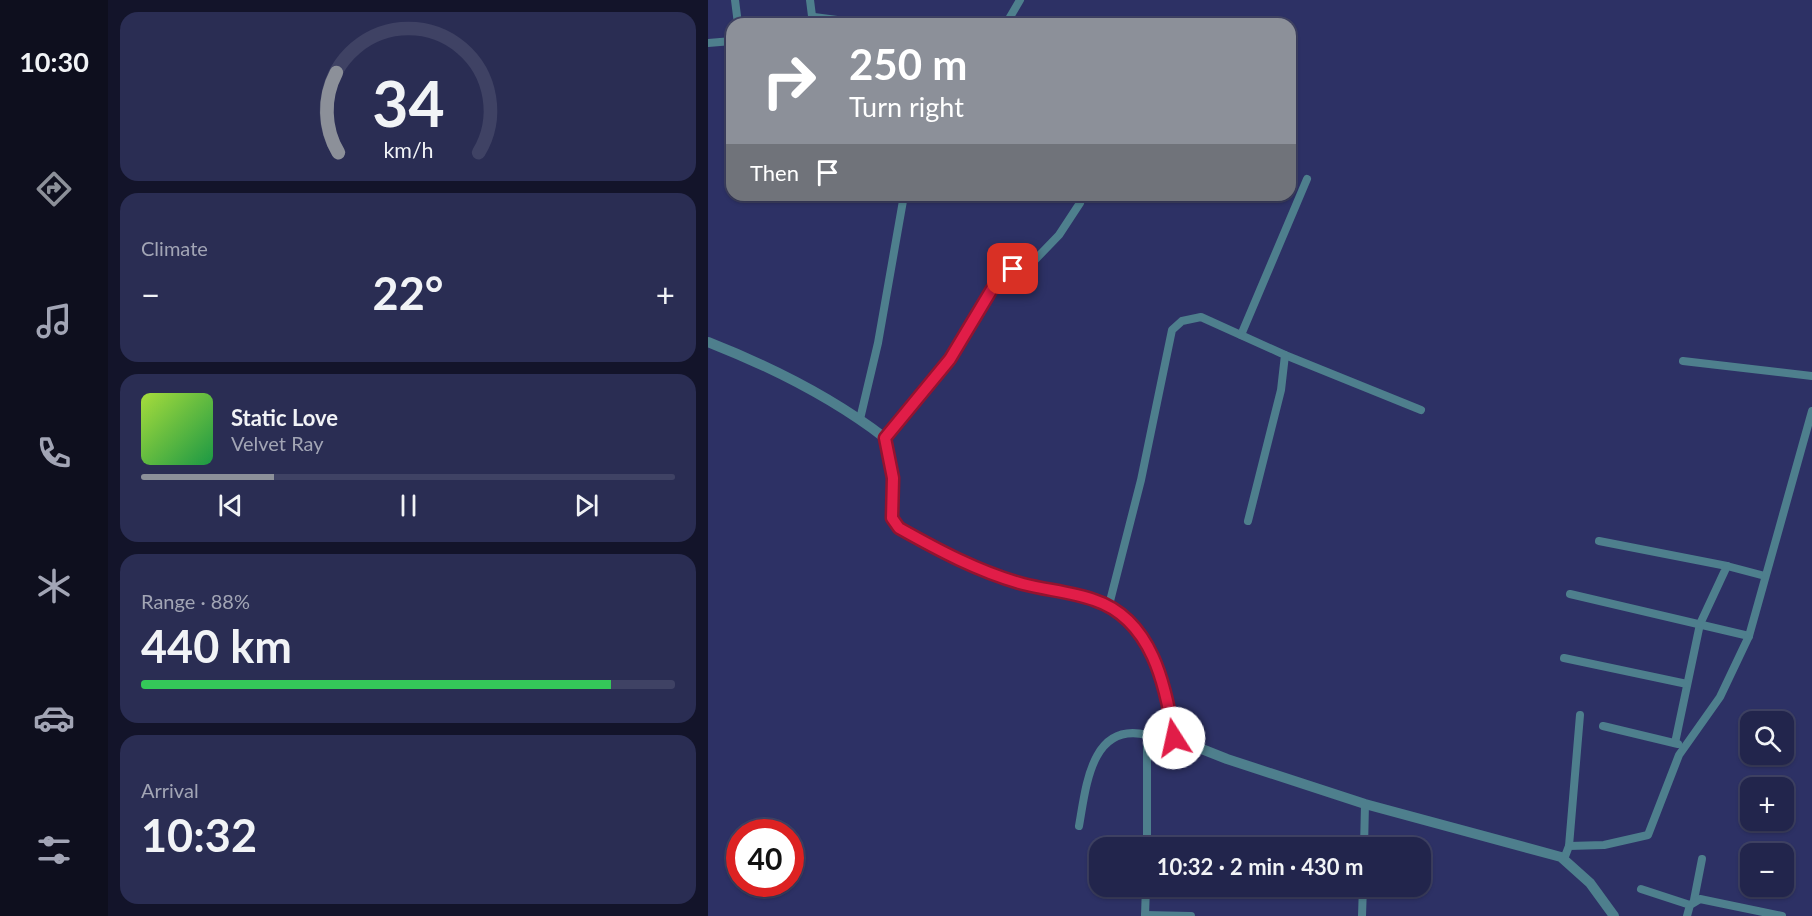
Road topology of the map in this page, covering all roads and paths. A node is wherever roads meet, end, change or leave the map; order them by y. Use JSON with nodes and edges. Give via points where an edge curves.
{"nodes":[{"id":1,"x":735,"y":0,"type":"edge"},
{"id":2,"x":810,"y":0,"type":"edge"},
{"id":3,"x":1020,"y":0,"type":"edge"},
{"id":4,"x":737,"y":18,"type":"edge"},
{"id":5,"x":814,"y":18,"type":"edge"},
{"id":6,"x":1010,"y":18,"type":"edge"},
{"id":7,"x":726,"y":42,"type":"edge"},
{"id":8,"x":708,"y":43,"type":"edge"},
{"id":9,"x":1307,"y":179,"type":"dead end"},
{"id":10,"x":903,"y":201,"type":"edge"},
{"id":11,"x":1080,"y":203,"type":"dead end"},
{"id":12,"x":1241,"y":335,"type":"junction"},
{"id":13,"x":708,"y":342,"type":"edge"},
{"id":14,"x":1285,"y":355,"type":"junction"},
{"id":15,"x":1683,"y":361,"type":"dead end"},
{"id":16,"x":1812,"y":376,"type":"edge"},
{"id":17,"x":1421,"y":410,"type":"dead end"},
{"id":18,"x":1812,"y":411,"type":"edge"},
{"id":19,"x":860,"y":419,"type":"junction"},
{"id":20,"x":885,"y":438,"type":"junction"},
{"id":21,"x":1248,"y":521,"type":"dead end"},
{"id":22,"x":1599,"y":541,"type":"dead end"},
{"id":23,"x":1726,"y":566,"type":"junction"},
{"id":24,"x":1765,"y":576,"type":"junction"},
{"id":25,"x":1570,"y":594,"type":"dead end"},
{"id":26,"x":1109,"y":605,"type":"junction"},
{"id":27,"x":1700,"y":624,"type":"junction"},
{"id":28,"x":1749,"y":636,"type":"junction"},
{"id":29,"x":1564,"y":658,"type":"dead end"},
{"id":30,"x":1687,"y":684,"type":"junction"},
{"id":31,"x":1580,"y":715,"type":"dead end"},
{"id":32,"x":1603,"y":726,"type":"dead end"},
{"id":33,"x":1147,"y":735,"type":"junction"},
{"id":34,"x":1174,"y":738,"type":"junction"},
{"id":35,"x":1675,"y":743,"type":"junction"},
{"id":36,"x":1685,"y":745,"type":"junction"},
{"id":37,"x":1365,"y":804,"type":"junction"},
{"id":38,"x":1079,"y":826,"type":"dead end"},
{"id":39,"x":1147,"y":837,"type":"edge"},
{"id":40,"x":1364,"y":837,"type":"edge"},
{"id":41,"x":1569,"y":846,"type":"junction"},
{"id":42,"x":1564,"y":859,"type":"junction"},
{"id":43,"x":1702,"y":859,"type":"dead end"},
{"id":44,"x":1641,"y":889,"type":"dead end"},
{"id":45,"x":1146,"y":897,"type":"edge"},
{"id":46,"x":1363,"y":897,"type":"edge"},
{"id":47,"x":1692,"y":903,"type":"junction"},
{"id":48,"x":1145,"y":916,"type":"edge"},
{"id":49,"x":1191,"y":916,"type":"edge"},
{"id":50,"x":1362,"y":916,"type":"edge"},
{"id":51,"x":1614,"y":916,"type":"edge"},
{"id":52,"x":1687,"y":916,"type":"edge"},
{"id":53,"x":1782,"y":916,"type":"edge"}],
"edges":[{"from":1,"to":4,"type":"street"},
{"from":2,"to":5,"type":"street"},
{"from":3,"to":6,"type":"street"},
{"from":7,"to":8,"type":"street"},
{"from":9,"to":12,"type":"street"},
{"from":10,"to":19,"type":"street"},
{"from":11,"to":20,"type":"street","via":[[1059,235],[1031,264],[1013,269],[992,289],[950,359]]},
{"from":12,"to":14,"type":"street"},
{"from":12,"to":26,"type":"street","via":[[1202,316],[1182,321],[1172,330],[1141,480]]},
{"from":13,"to":19,"type":"street","via":[[786,378]]},
{"from":14,"to":17,"type":"street"},
{"from":14,"to":21,"type":"street","via":[[1281,390]]},
{"from":15,"to":16,"type":"street"},
{"from":18,"to":24,"type":"street"},
{"from":19,"to":20,"type":"street"},
{"from":20,"to":26,"type":"street","via":[[893,478],[892,518],[899,528],[973,567]]},
{"from":22,"to":23,"type":"street"},
{"from":23,"to":24,"type":"street"},
{"from":23,"to":27,"type":"street"},
{"from":24,"to":28,"type":"street"},
{"from":25,"to":27,"type":"street"},
{"from":26,"to":34,"type":"street","via":[[1139,633],[1154,658]]},
{"from":27,"to":28,"type":"street"},
{"from":27,"to":30,"type":"street"},
{"from":28,"to":36,"type":"street","via":[[1720,697]]},
{"from":29,"to":30,"type":"street"},
{"from":30,"to":35,"type":"street"},
{"from":31,"to":41,"type":"street"},
{"from":32,"to":35,"type":"street"},
{"from":33,"to":34,"type":"street"},
{"from":33,"to":38,"type":"street","via":[[1120,734],[1108,740],[1087,779]]},
{"from":33,"to":39,"type":"street"},
{"from":34,"to":37,"type":"street"},
{"from":35,"to":36,"type":"street"},
{"from":36,"to":41,"type":"street","via":[[1648,835],[1604,845]]},
{"from":37,"to":40,"type":"street"},
{"from":37,"to":42,"type":"street"},
{"from":41,"to":42,"type":"street"},
{"from":42,"to":51,"type":"street","via":[[1590,883]]},
{"from":43,"to":47,"type":"street"},
{"from":44,"to":47,"type":"street"},
{"from":45,"to":48,"type":"street"},
{"from":46,"to":50,"type":"street"},
{"from":47,"to":52,"type":"street"},
{"from":47,"to":53,"type":"street","via":[[1700,899]]},
{"from":48,"to":49,"type":"street"}]}
